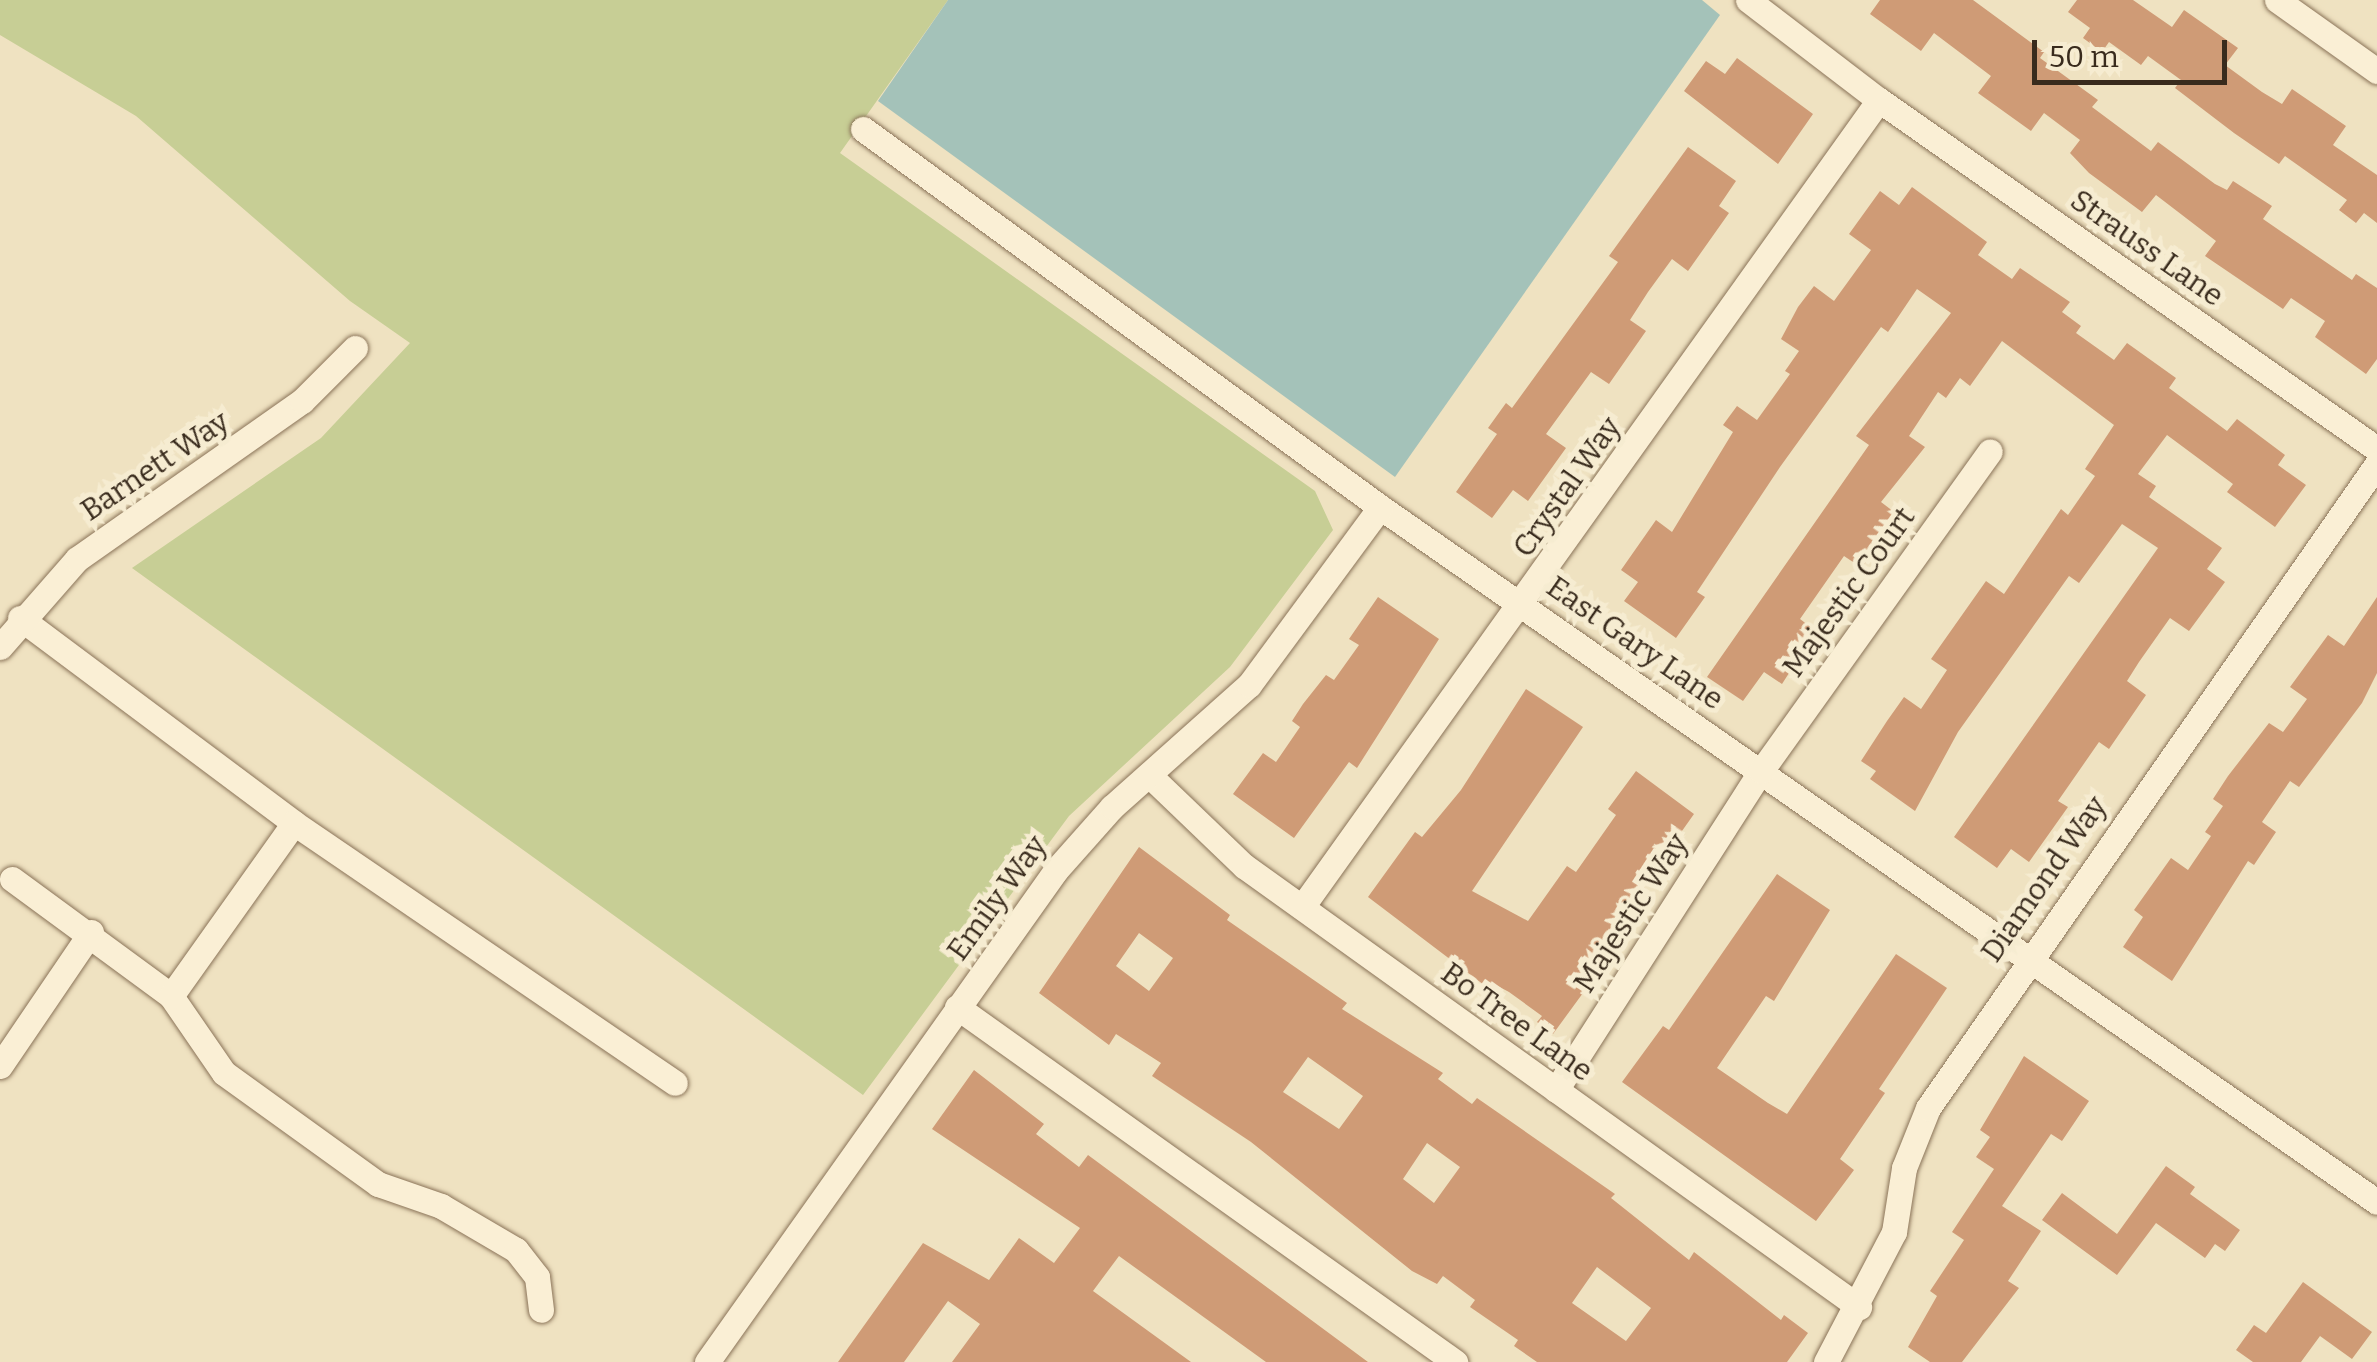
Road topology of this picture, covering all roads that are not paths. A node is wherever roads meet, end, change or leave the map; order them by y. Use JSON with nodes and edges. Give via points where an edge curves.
{"nodes":[{"id":1,"x":1748,"y":0,"type":"edge"},
{"id":2,"x":2277,"y":0,"type":"edge"},
{"id":3,"x":2377,"y":71,"type":"edge"},
{"id":4,"x":1880,"y":100,"type":"junction"},
{"id":5,"x":863,"y":129,"type":"dead end"},
{"id":6,"x":355,"y":348,"type":"dead end"},
{"id":7,"x":2377,"y":448,"type":"edge"},
{"id":8,"x":1990,"y":450,"type":"dead end"},
{"id":9,"x":2377,"y":464,"type":"edge"},
{"id":10,"x":1380,"y":507,"type":"junction"},
{"id":11,"x":1524,"y":604,"type":"junction"},
{"id":12,"x":20,"y":618,"type":"junction"},
{"id":13,"x":0,"y":646,"type":"edge"},
{"id":14,"x":1761,"y":771,"type":"junction"},
{"id":15,"x":1149,"y":775,"type":"junction"},
{"id":16,"x":294,"y":824,"type":"junction"},
{"id":17,"x":12,"y":878,"type":"dead end"},
{"id":18,"x":1302,"y":908,"type":"junction"},
{"id":19,"x":91,"y":932,"type":"junction"},
{"id":20,"x":2027,"y":957,"type":"junction"},
{"id":21,"x":171,"y":996,"type":"junction"},
{"id":22,"x":957,"y":1007,"type":"junction"},
{"id":23,"x":0,"y":1066,"type":"edge"},
{"id":24,"x":675,"y":1083,"type":"dead end"},
{"id":25,"x":1556,"y":1090,"type":"junction"},
{"id":26,"x":2377,"y":1202,"type":"edge"},
{"id":27,"x":1859,"y":1307,"type":"junction"},
{"id":28,"x":541,"y":1310,"type":"dead end"},
{"id":29,"x":707,"y":1362,"type":"edge"},
{"id":30,"x":1454,"y":1362,"type":"edge"},
{"id":31,"x":1826,"y":1362,"type":"edge"}],
"edges":[{"from":1,"to":4,"type":"street","name":"Strauss Lane"},
{"from":2,"to":3,"type":"street"},
{"from":4,"to":7,"type":"street","name":"Strauss Lane"},
{"from":4,"to":11,"type":"street","name":"Crystal Way"},
{"from":5,"to":10,"type":"street","name":"East Gary Lane"},
{"from":6,"to":12,"type":"street","name":"Barnett Way","via":[[289,412],[78,559]]},
{"from":8,"to":14,"type":"street","name":"Majestic Court"},
{"from":9,"to":20,"type":"street","name":"Diamond Way"},
{"from":10,"to":11,"type":"street","name":"East Gary Lane"},
{"from":10,"to":15,"type":"street","name":"Emily Way","via":[[1249,684]]},
{"from":11,"to":14,"type":"street","name":"East Gary Lane"},
{"from":11,"to":18,"type":"street","name":"Crystal Way"},
{"from":12,"to":13,"type":"street","name":"Barnett Way"},
{"from":12,"to":16,"type":"street"},
{"from":14,"to":20,"type":"street","name":"East Gary Lane"},
{"from":14,"to":25,"type":"street","name":"Majestic Way"},
{"from":15,"to":18,"type":"street","name":"Bo Tree Lane","via":[[1244,866]]},
{"from":15,"to":22,"type":"street","name":"Emily Way","via":[[1083,836]]},
{"from":16,"to":21,"type":"street"},
{"from":16,"to":24,"type":"street"},
{"from":17,"to":19,"type":"street"},
{"from":18,"to":25,"type":"street","name":"Bo Tree Lane"},
{"from":19,"to":21,"type":"street"},
{"from":19,"to":23,"type":"street"},
{"from":20,"to":26,"type":"street","name":"East Gary Lane"},
{"from":20,"to":27,"type":"street","name":"Diamond Way","via":[[1928,1108],[1904,1168],[1894,1232]]},
{"from":21,"to":28,"type":"street","via":[[224,1074],[378,1184],[441,1206],[516,1250],[536,1277]]},
{"from":22,"to":29,"type":"street","name":"Emily Way"},
{"from":22,"to":30,"type":"street"},
{"from":25,"to":27,"type":"street","name":"Bo Tree Lane"},
{"from":27,"to":31,"type":"street","name":"Diamond Way"}]}
